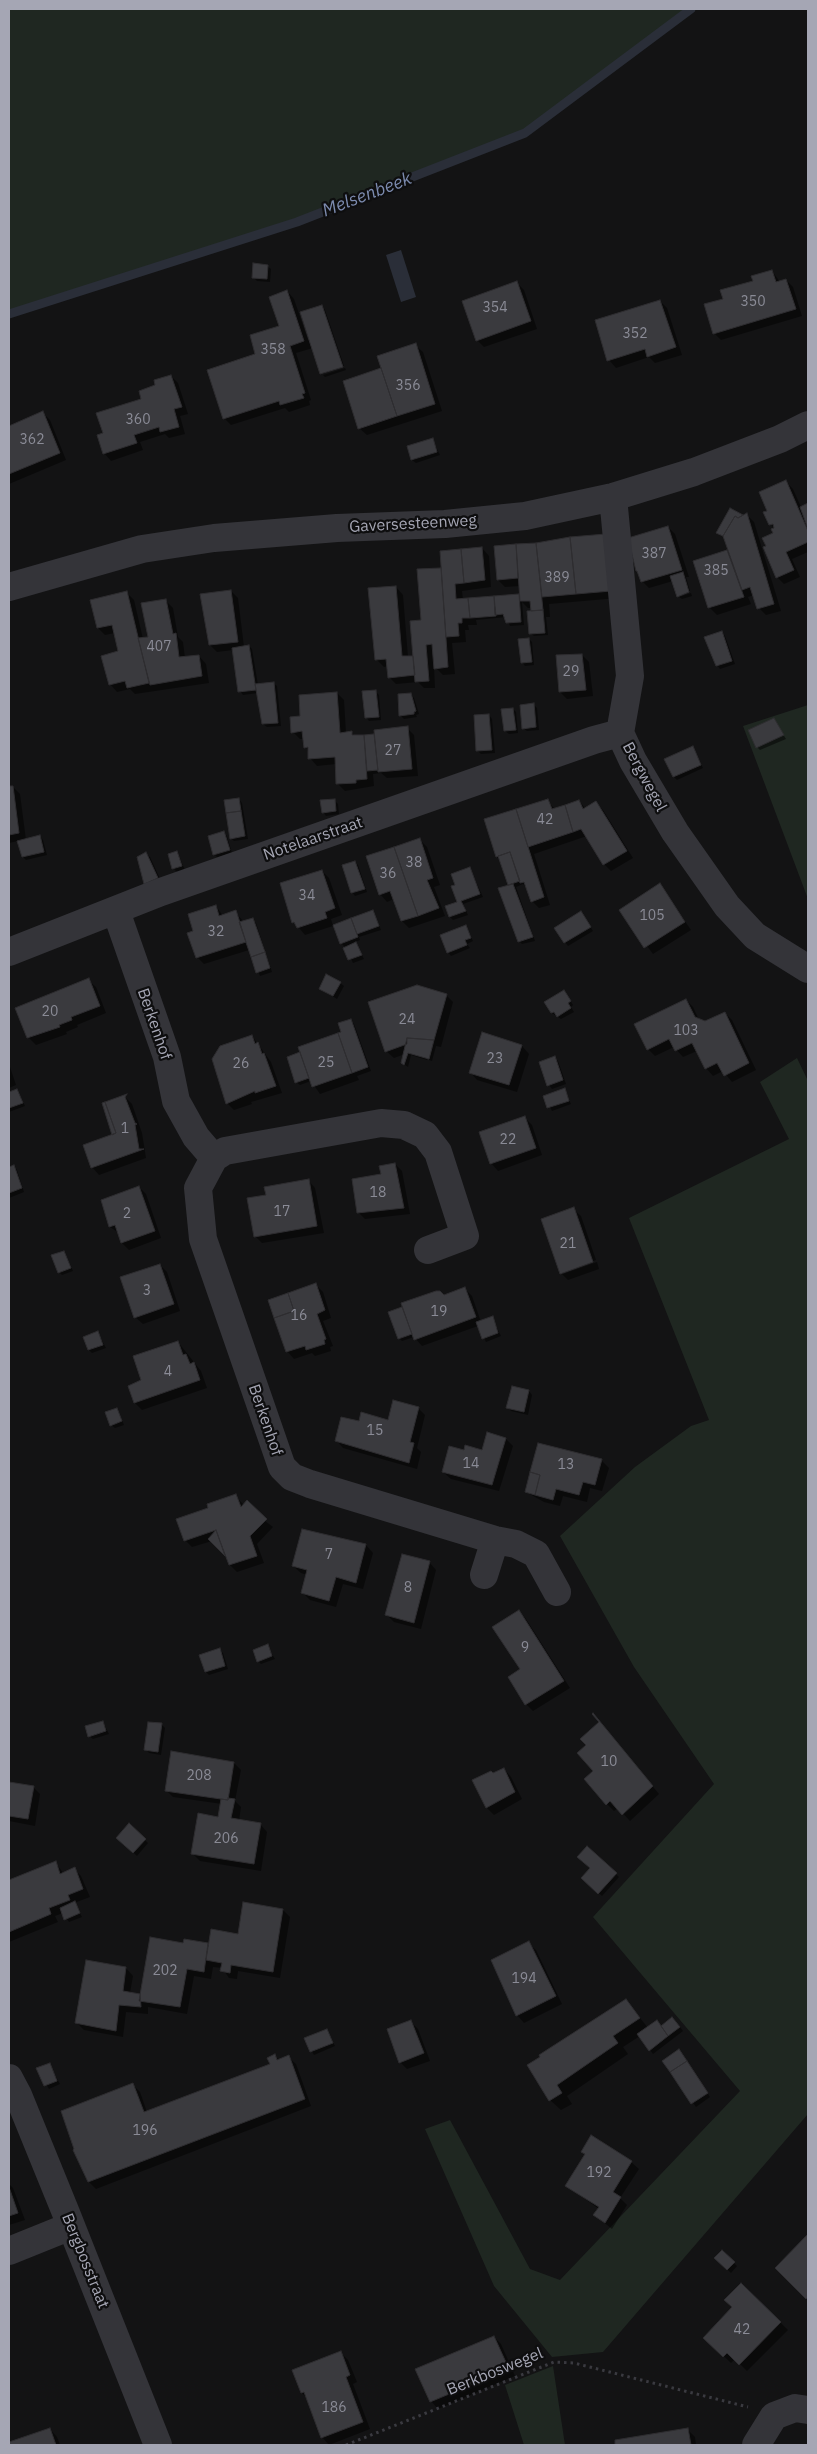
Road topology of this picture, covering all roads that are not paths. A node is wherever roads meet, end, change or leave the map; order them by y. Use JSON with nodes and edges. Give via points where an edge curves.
{"nodes":[{"id":1,"x":808,"y":425,"type":"edge"},
{"id":2,"x":613,"y":497,"type":"junction"},
{"id":3,"x":9,"y":587,"type":"edge"},
{"id":4,"x":620,"y":733,"type":"junction"},
{"id":5,"x":116,"y":911,"type":"junction"},
{"id":6,"x":9,"y":952,"type":"edge"},
{"id":7,"x":808,"y":969,"type":"edge"},
{"id":8,"x":214,"y":1158,"type":"junction"},
{"id":9,"x":428,"y":1250,"type":"dead end"},
{"id":10,"x":495,"y":1540,"type":"junction"},
{"id":11,"x":484,"y":1575,"type":"dead end"},
{"id":12,"x":558,"y":1592,"type":"dead end"},
{"id":13,"x":9,"y":2078,"type":"edge"},
{"id":14,"x":71,"y":2226,"type":"junction"},
{"id":15,"x":9,"y":2251,"type":"edge"},
{"id":16,"x":796,"y":2407,"type":"edge"},
{"id":17,"x":158,"y":2445,"type":"edge"},
{"id":18,"x":756,"y":2445,"type":"edge"}],
"edges":[{"from":1,"to":2,"type":"street","name":"Gaversesteenweg","via":[[694,472]]},
{"from":2,"to":3,"type":"street","name":"Gaversesteenweg","via":[[525,516],[444,524],[336,528],[142,549]]},
{"from":2,"to":4,"type":"street","name":"Bergwegel","via":[[630,676]]},
{"from":4,"to":5,"type":"street","name":"Notelaarstraat","via":[[161,892]]},
{"from":4,"to":7,"type":"street","name":"Bergwegel","via":[[675,832],[727,906],[755,936]]},
{"from":5,"to":6,"type":"street","name":"Notelaarstraat"},
{"from":5,"to":8,"type":"street","name":"Berkenhof","via":[[167,1057],[176,1101],[196,1137]]},
{"from":8,"to":9,"type":"street","via":[[225,1151],[244,1147],[381,1123],[404,1124],[425,1135],[438,1152],[465,1236]]},
{"from":8,"to":10,"type":"street","name":"Berkenhof","via":[[198,1188],[203,1239],[282,1468],[292,1477],[310,1484]]},
{"from":10,"to":11,"type":"street"},
{"from":10,"to":12,"type":"street","name":"Berkenhof","via":[[516,1544],[536,1554]]},
{"from":13,"to":14,"type":"street","name":"Bergbosstraat"},
{"from":14,"to":15,"type":"street"},
{"from":14,"to":17,"type":"street","name":"Bergbosstraat"},
{"from":16,"to":18,"type":"street"}]}
